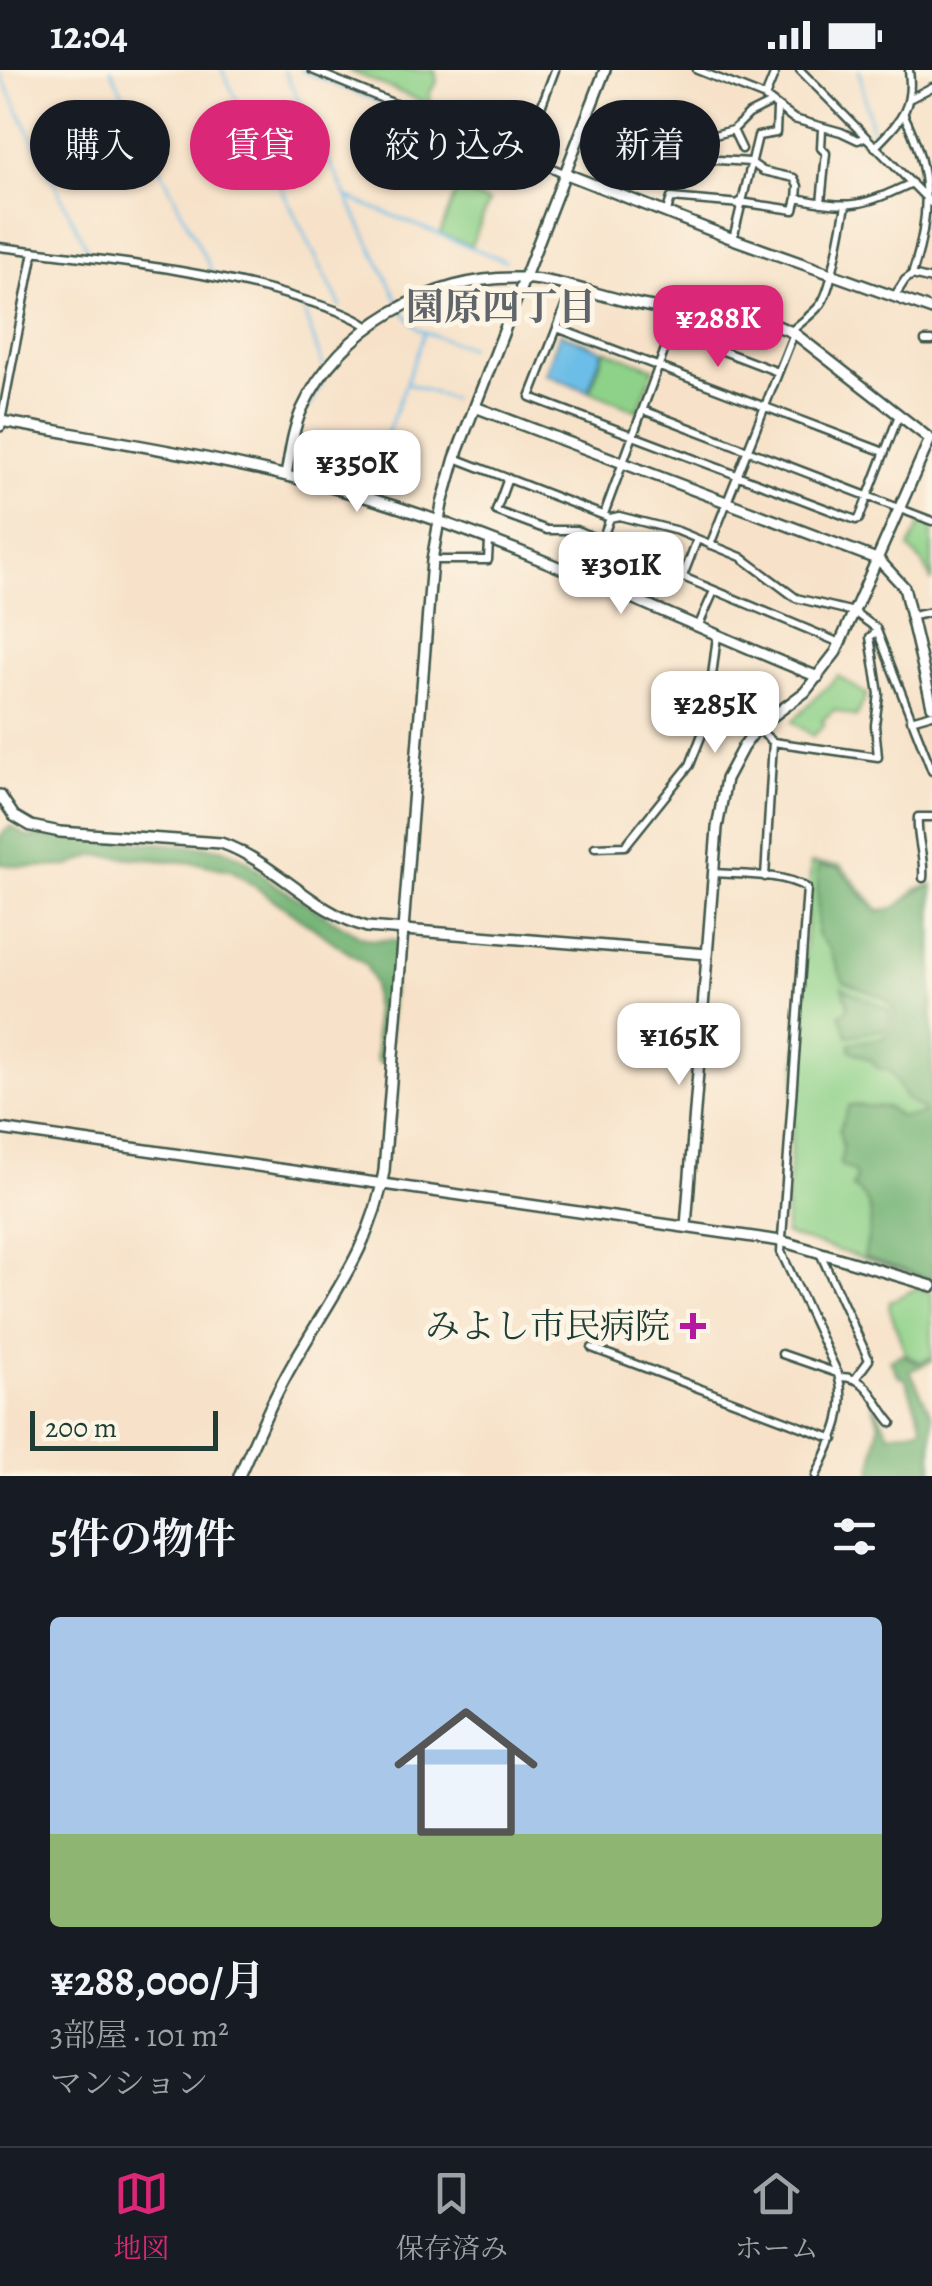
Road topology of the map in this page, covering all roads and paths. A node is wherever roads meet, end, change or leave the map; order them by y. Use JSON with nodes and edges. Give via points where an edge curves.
{"nodes":[{"id":1,"x":555,"y":70,"type":"edge"},
{"id":2,"x":604,"y":70,"type":"edge"},
{"id":3,"x":697,"y":70,"type":"edge"},
{"id":4,"x":776,"y":70,"type":"edge"},
{"id":5,"x":908,"y":70,"type":"edge"},
{"id":6,"x":317,"y":71,"type":"edge"},
{"id":7,"x":804,"y":72,"type":"edge"},
{"id":8,"x":932,"y":86,"type":"edge"},
{"id":9,"x":910,"y":98,"type":"junction"},
{"id":10,"x":388,"y":100,"type":"edge"},
{"id":11,"x":544,"y":100,"type":"edge"},
{"id":12,"x":593,"y":100,"type":"edge"},
{"id":13,"x":771,"y":103,"type":"junction"},
{"id":14,"x":904,"y":115,"type":"junction"},
{"id":15,"x":822,"y":129,"type":"junction"},
{"id":16,"x":733,"y":130,"type":"junction"},
{"id":17,"x":580,"y":134,"type":"edge"},
{"id":18,"x":720,"y":134,"type":"edge"},
{"id":19,"x":865,"y":137,"type":"junction"},
{"id":20,"x":875,"y":147,"type":"junction"},
{"id":21,"x":742,"y":149,"type":"dead end"},
{"id":22,"x":720,"y":160,"type":"edge"},
{"id":23,"x":750,"y":162,"type":"junction"},
{"id":24,"x":560,"y":171,"type":"edge"},
{"id":25,"x":564,"y":173,"type":"junction"},
{"id":26,"x":912,"y":183,"type":"junction"},
{"id":27,"x":924,"y":196,"type":"junction"},
{"id":28,"x":797,"y":198,"type":"junction"},
{"id":29,"x":741,"y":203,"type":"junction"},
{"id":30,"x":821,"y":203,"type":"junction"},
{"id":31,"x":932,"y":204,"type":"edge"},
{"id":32,"x":846,"y":206,"type":"junction"},
{"id":33,"x":666,"y":214,"type":"junction"},
{"id":34,"x":733,"y":239,"type":"junction"},
{"id":35,"x":0,"y":247,"type":"edge"},
{"id":36,"x":34,"y":251,"type":"junction"},
{"id":37,"x":833,"y":274,"type":"junction"},
{"id":38,"x":912,"y":275,"type":"junction"},
{"id":39,"x":524,"y":278,"type":"junction"},
{"id":40,"x":932,"y":280,"type":"edge"},
{"id":41,"x":572,"y":288,"type":"junction"},
{"id":42,"x":894,"y":298,"type":"junction"},
{"id":43,"x":932,"y":310,"type":"edge"},
{"id":44,"x":679,"y":311,"type":"junction"},
{"id":45,"x":369,"y":327,"type":"junction"},
{"id":46,"x":557,"y":328,"type":"junction"},
{"id":47,"x":673,"y":332,"type":"junction"},
{"id":48,"x":792,"y":332,"type":"junction"},
{"id":49,"x":659,"y":367,"type":"junction"},
{"id":50,"x":778,"y":372,"type":"junction"},
{"id":51,"x":475,"y":407,"type":"junction"},
{"id":52,"x":765,"y":407,"type":"junction"},
{"id":53,"x":643,"y":410,"type":"junction"},
{"id":54,"x":899,"y":415,"type":"junction"},
{"id":55,"x":0,"y":424,"type":"edge"},
{"id":56,"x":633,"y":435,"type":"junction"},
{"id":57,"x":931,"y":438,"type":"edge"},
{"id":58,"x":750,"y":450,"type":"junction"},
{"id":59,"x":884,"y":452,"type":"junction"},
{"id":60,"x":456,"y":458,"type":"junction"},
{"id":61,"x":623,"y":462,"type":"junction"},
{"id":62,"x":286,"y":475,"type":"junction"},
{"id":63,"x":740,"y":476,"type":"junction"},
{"id":64,"x":508,"y":478,"type":"junction"},
{"id":65,"x":868,"y":495,"type":"junction"},
{"id":66,"x":728,"y":503,"type":"junction"},
{"id":67,"x":898,"y":508,"type":"junction"},
{"id":68,"x":607,"y":516,"type":"junction"},
{"id":69,"x":932,"y":521,"type":"edge"},
{"id":70,"x":438,"y":522,"type":"junction"},
{"id":71,"x":698,"y":540,"type":"junction"},
{"id":72,"x":600,"y":541,"type":"junction"},
{"id":73,"x":489,"y":542,"type":"junction"},
{"id":74,"x":710,"y":545,"type":"junction"},
{"id":75,"x":432,"y":560,"type":"junction"},
{"id":76,"x":878,"y":560,"type":"junction"},
{"id":77,"x":683,"y":576,"type":"junction"},
{"id":78,"x":586,"y":581,"type":"junction"},
{"id":79,"x":714,"y":591,"type":"junction"},
{"id":80,"x":854,"y":612,"type":"junction"},
{"id":81,"x":932,"y":612,"type":"edge"},
{"id":82,"x":913,"y":616,"type":"junction"},
{"id":83,"x":698,"y":628,"type":"junction"},
{"id":84,"x":877,"y":631,"type":"junction"},
{"id":85,"x":717,"y":636,"type":"junction"},
{"id":86,"x":840,"y":643,"type":"junction"},
{"id":87,"x":818,"y":677,"type":"junction"},
{"id":88,"x":932,"y":706,"type":"edge"},
{"id":89,"x":932,"y":714,"type":"edge"},
{"id":90,"x":911,"y":720,"type":"junction"},
{"id":91,"x":756,"y":728,"type":"junction"},
{"id":92,"x":773,"y":742,"type":"junction"},
{"id":93,"x":932,"y":770,"type":"edge"},
{"id":94,"x":0,"y":795,"type":"edge"},
{"id":95,"x":932,"y":817,"type":"edge"},
{"id":96,"x":595,"y":847,"type":"dead end"},
{"id":97,"x":715,"y":873,"type":"junction"},
{"id":98,"x":765,"y":877,"type":"junction"},
{"id":99,"x":923,"y":878,"type":"dead end"},
{"id":100,"x":404,"y":932,"type":"junction"},
{"id":101,"x":707,"y":954,"type":"junction"},
{"id":102,"x":0,"y":1129,"type":"edge"},
{"id":103,"x":382,"y":1183,"type":"junction"},
{"id":104,"x":686,"y":1226,"type":"junction"},
{"id":105,"x":781,"y":1240,"type":"junction"},
{"id":106,"x":820,"y":1252,"type":"junction"},
{"id":107,"x":932,"y":1286,"type":"edge"},
{"id":108,"x":592,"y":1348,"type":"dead end"},
{"id":109,"x":782,"y":1354,"type":"dead end"},
{"id":110,"x":839,"y":1376,"type":"junction"},
{"id":111,"x":855,"y":1379,"type":"junction"},
{"id":112,"x":892,"y":1423,"type":"dead end"},
{"id":113,"x":834,"y":1438,"type":"junction"},
{"id":114,"x":239,"y":1476,"type":"edge"},
{"id":115,"x":816,"y":1476,"type":"edge"}],
"edges":[{"from":1,"to":11,"type":"street"},
{"from":2,"to":12,"type":"street"},
{"from":3,"to":13,"type":"street"},
{"from":4,"to":13,"type":"street"},
{"from":5,"to":9,"type":"street"},
{"from":6,"to":10,"type":"street"},
{"from":7,"to":19,"type":"street"},
{"from":8,"to":9,"type":"street"},
{"from":9,"to":14,"type":"street"},
{"from":13,"to":15,"type":"street"},
{"from":13,"to":16,"type":"street"},
{"from":13,"to":23,"type":"street","via":[[776,133],[758,136]]},
{"from":14,"to":20,"type":"street"},
{"from":14,"to":27,"type":"street","via":[[924,164]]},
{"from":15,"to":19,"type":"street"},
{"from":15,"to":30,"type":"street"},
{"from":16,"to":18,"type":"street"},
{"from":16,"to":21,"type":"street"},
{"from":17,"to":25,"type":"street"},
{"from":19,"to":20,"type":"street"},
{"from":20,"to":26,"type":"street"},
{"from":22,"to":23,"type":"street"},
{"from":23,"to":28,"type":"street","via":[[794,178]]},
{"from":23,"to":29,"type":"street"},
{"from":24,"to":25,"type":"street"},
{"from":25,"to":33,"type":"street"},
{"from":25,"to":39,"type":"street"},
{"from":26,"to":27,"type":"street"},
{"from":26,"to":32,"type":"street","via":[[872,203]]},
{"from":27,"to":31,"type":"street"},
{"from":27,"to":38,"type":"street","via":[[925,228]]},
{"from":28,"to":29,"type":"street","via":[[794,210]]},
{"from":28,"to":30,"type":"street"},
{"from":29,"to":33,"type":"street","via":[[671,198]]},
{"from":29,"to":34,"type":"street"},
{"from":30,"to":32,"type":"street"},
{"from":32,"to":37,"type":"street"},
{"from":33,"to":34,"type":"street"},
{"from":34,"to":37,"type":"street"},
{"from":35,"to":36,"type":"street"},
{"from":36,"to":45,"type":"street","via":[[240,281]]},
{"from":36,"to":55,"type":"street"},
{"from":37,"to":42,"type":"street"},
{"from":37,"to":48,"type":"street","via":[[822,304]]},
{"from":38,"to":40,"type":"street"},
{"from":38,"to":42,"type":"street"},
{"from":39,"to":41,"type":"street"},
{"from":39,"to":45,"type":"street","via":[[445,287]]},
{"from":39,"to":51,"type":"street"},
{"from":41,"to":44,"type":"street"},
{"from":41,"to":46,"type":"street"},
{"from":42,"to":43,"type":"street"},
{"from":44,"to":47,"type":"street"},
{"from":44,"to":48,"type":"street"},
{"from":45,"to":62,"type":"street","via":[[322,376],[302,409]]},
{"from":46,"to":49,"type":"street"},
{"from":46,"to":56,"type":"street","via":[[530,397]]},
{"from":47,"to":49,"type":"street"},
{"from":47,"to":50,"type":"street"},
{"from":48,"to":50,"type":"street"},
{"from":48,"to":54,"type":"street"},
{"from":49,"to":52,"type":"street"},
{"from":49,"to":53,"type":"street"},
{"from":50,"to":52,"type":"street"},
{"from":51,"to":60,"type":"street"},
{"from":51,"to":61,"type":"street"},
{"from":52,"to":58,"type":"street"},
{"from":52,"to":59,"type":"street"},
{"from":53,"to":56,"type":"street"},
{"from":53,"to":58,"type":"street"},
{"from":54,"to":57,"type":"street"},
{"from":54,"to":59,"type":"street"},
{"from":55,"to":62,"type":"street"},
{"from":56,"to":61,"type":"street"},
{"from":56,"to":63,"type":"street"},
{"from":57,"to":67,"type":"street"},
{"from":58,"to":63,"type":"street"},
{"from":58,"to":65,"type":"street"},
{"from":59,"to":65,"type":"street"},
{"from":60,"to":64,"type":"street"},
{"from":60,"to":70,"type":"street"},
{"from":61,"to":66,"type":"street"},
{"from":61,"to":68,"type":"street"},
{"from":62,"to":70,"type":"street"},
{"from":63,"to":65,"type":"street","via":[[856,520]]},
{"from":63,"to":66,"type":"street"},
{"from":64,"to":68,"type":"street"},
{"from":64,"to":72,"type":"street","via":[[496,511]]},
{"from":65,"to":67,"type":"street"},
{"from":66,"to":74,"type":"street"},
{"from":66,"to":76,"type":"street"},
{"from":67,"to":69,"type":"street"},
{"from":67,"to":76,"type":"street"},
{"from":68,"to":71,"type":"street"},
{"from":68,"to":72,"type":"street"},
{"from":70,"to":73,"type":"street"},
{"from":70,"to":75,"type":"street"},
{"from":71,"to":74,"type":"street"},
{"from":71,"to":77,"type":"street"},
{"from":72,"to":77,"type":"street"},
{"from":72,"to":78,"type":"street"},
{"from":73,"to":75,"type":"street","via":[[488,560]]},
{"from":73,"to":78,"type":"street"},
{"from":74,"to":80,"type":"street","via":[[741,557],[796,598]]},
{"from":75,"to":100,"type":"street"},
{"from":76,"to":80,"type":"street"},
{"from":76,"to":82,"type":"street","via":[[904,587]]},
{"from":77,"to":79,"type":"street"},
{"from":78,"to":83,"type":"street"},
{"from":79,"to":83,"type":"street"},
{"from":79,"to":86,"type":"street"},
{"from":80,"to":84,"type":"street"},
{"from":80,"to":86,"type":"street"},
{"from":81,"to":82,"type":"street"},
{"from":82,"to":88,"type":"street"},
{"from":83,"to":85,"type":"street"},
{"from":84,"to":90,"type":"street"},
{"from":84,"to":92,"type":"street","via":[[870,637],[879,694],[878,757]]},
{"from":85,"to":87,"type":"street"},
{"from":85,"to":96,"type":"street","via":[[706,724],[690,765],[625,846]]},
{"from":86,"to":87,"type":"street"},
{"from":87,"to":91,"type":"street"},
{"from":89,"to":90,"type":"street"},
{"from":90,"to":93,"type":"street"},
{"from":91,"to":92,"type":"street"},
{"from":91,"to":97,"type":"street","via":[[722,794]]},
{"from":92,"to":98,"type":"street"},
{"from":94,"to":100,"type":"street","via":[[31,826],[222,843],[337,916]]},
{"from":95,"to":99,"type":"street","via":[[918,818]]},
{"from":97,"to":98,"type":"street"},
{"from":97,"to":101,"type":"street"},
{"from":98,"to":105,"type":"street","via":[[808,888]]},
{"from":100,"to":101,"type":"street"},
{"from":100,"to":103,"type":"street"},
{"from":101,"to":104,"type":"street"},
{"from":102,"to":103,"type":"street"},
{"from":103,"to":104,"type":"street"},
{"from":103,"to":114,"type":"street","via":[[353,1267],[280,1386]]},
{"from":104,"to":105,"type":"street"},
{"from":105,"to":106,"type":"street"},
{"from":105,"to":110,"type":"street"},
{"from":106,"to":107,"type":"street"},
{"from":106,"to":111,"type":"street","via":[[870,1360]]},
{"from":108,"to":113,"type":"street"},
{"from":109,"to":110,"type":"street"},
{"from":110,"to":111,"type":"street"},
{"from":110,"to":113,"type":"street","via":[[842,1412]]},
{"from":111,"to":112,"type":"street"},
{"from":113,"to":115,"type":"street"}]}
